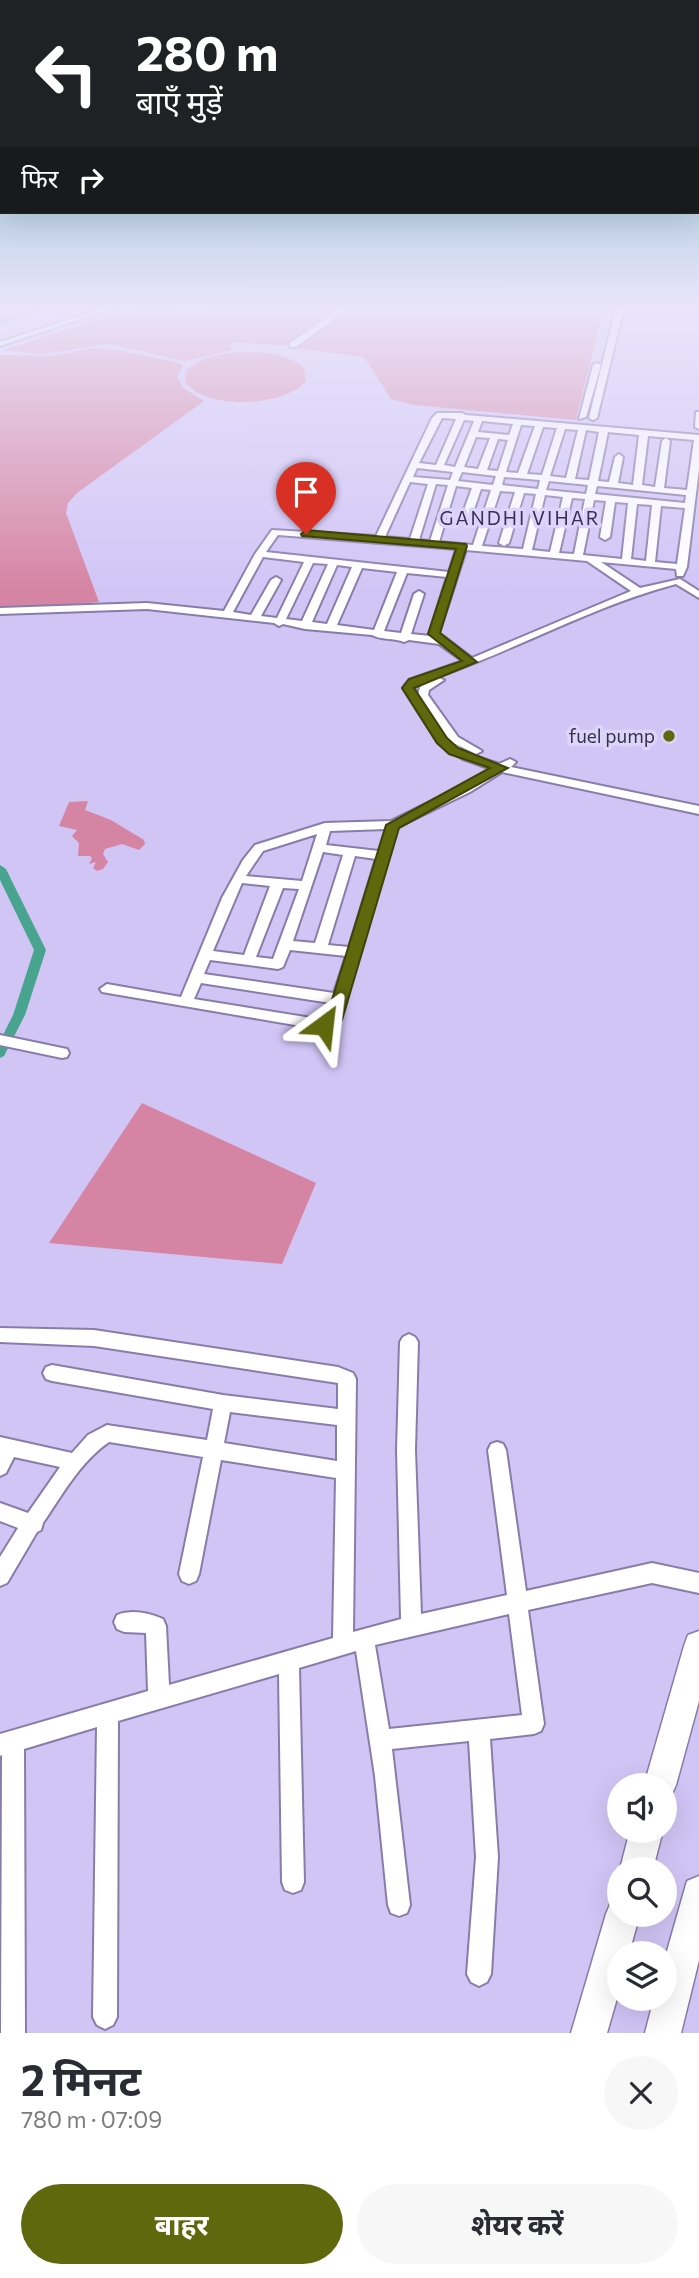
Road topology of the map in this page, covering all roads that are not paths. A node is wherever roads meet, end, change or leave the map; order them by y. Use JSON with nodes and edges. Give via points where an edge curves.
{"nodes":[{"id":1,"x":588,"y":402,"type":"edge"},
{"id":2,"x":597,"y":402,"type":"edge"},
{"id":3,"x":699,"y":414,"type":"edge"},
{"id":4,"x":462,"y":415,"type":"junction"},
{"id":5,"x":480,"y":417,"type":"junction"},
{"id":6,"x":593,"y":418,"type":"dead end"},
{"id":7,"x":518,"y":421,"type":"junction"},
{"id":8,"x":583,"y":422,"type":"junction"},
{"id":9,"x":540,"y":423,"type":"junction"},
{"id":10,"x":562,"y":425,"type":"junction"},
{"id":11,"x":699,"y":427,"type":"edge"},
{"id":12,"x":604,"y":429,"type":"junction"},
{"id":13,"x":473,"y":434,"type":"junction"},
{"id":14,"x":495,"y":436,"type":"junction"},
{"id":15,"x":644,"y":436,"type":"junction"},
{"id":16,"x":512,"y":438,"type":"junction"},
{"id":17,"x":699,"y":440,"type":"edge"},
{"id":18,"x":666,"y":441,"type":"junction"},
{"id":19,"x":618,"y":457,"type":"dead end"},
{"id":20,"x":414,"y":465,"type":"junction"},
{"id":21,"x":439,"y":467,"type":"junction"},
{"id":22,"x":459,"y":469,"type":"junction"},
{"id":23,"x":482,"y":471,"type":"junction"},
{"id":24,"x":501,"y":473,"type":"junction"},
{"id":25,"x":522,"y":475,"type":"junction"},
{"id":26,"x":545,"y":478,"type":"junction"},
{"id":27,"x":408,"y":479,"type":"junction"},
{"id":28,"x":570,"y":480,"type":"junction"},
{"id":29,"x":433,"y":481,"type":"junction"},
{"id":30,"x":453,"y":483,"type":"junction"},
{"id":31,"x":594,"y":483,"type":"junction"},
{"id":32,"x":613,"y":485,"type":"junction"},
{"id":33,"x":477,"y":486,"type":"junction"},
{"id":34,"x":636,"y":487,"type":"junction"},
{"id":35,"x":496,"y":488,"type":"junction"},
{"id":36,"x":659,"y":489,"type":"junction"},
{"id":37,"x":520,"y":490,"type":"junction"},
{"id":38,"x":541,"y":492,"type":"junction"},
{"id":39,"x":690,"y":492,"type":"junction"},
{"id":40,"x":568,"y":495,"type":"junction"},
{"id":41,"x":590,"y":497,"type":"junction"},
{"id":42,"x":611,"y":499,"type":"junction"},
{"id":43,"x":633,"y":501,"type":"junction"},
{"id":44,"x":657,"y":503,"type":"junction"},
{"id":45,"x":688,"y":506,"type":"junction"},
{"id":46,"x":466,"y":517,"type":"dead end"},
{"id":47,"x":605,"y":537,"type":"dead end"},
{"id":48,"x":379,"y":539,"type":"junction"},
{"id":49,"x":414,"y":542,"type":"junction"},
{"id":50,"x":504,"y":543,"type":"dead end"},
{"id":51,"x":434,"y":544,"type":"junction"},
{"id":52,"x":462,"y":546,"type":"junction"},
{"id":53,"x":477,"y":548,"type":"junction"},
{"id":54,"x":527,"y":552,"type":"junction"},
{"id":55,"x":260,"y":554,"type":"junction"},
{"id":56,"x":554,"y":555,"type":"junction"},
{"id":57,"x":583,"y":558,"type":"junction"},
{"id":58,"x":310,"y":560,"type":"junction"},
{"id":59,"x":626,"y":562,"type":"junction"},
{"id":60,"x":333,"y":563,"type":"junction"},
{"id":61,"x":650,"y":564,"type":"junction"},
{"id":62,"x":358,"y":565,"type":"junction"},
{"id":63,"x":682,"y":567,"type":"junction"},
{"id":64,"x":403,"y":570,"type":"junction"},
{"id":65,"x":452,"y":575,"type":"junction"},
{"id":66,"x":276,"y":580,"type":"dead end"},
{"id":67,"x":677,"y":582,"type":"junction"},
{"id":68,"x":638,"y":591,"type":"junction"},
{"id":69,"x":419,"y":594,"type":"dead end"},
{"id":70,"x":699,"y":595,"type":"edge"},
{"id":71,"x":0,"y":611,"type":"edge"},
{"id":72,"x":226,"y":616,"type":"junction"},
{"id":73,"x":254,"y":619,"type":"junction"},
{"id":74,"x":279,"y":623,"type":"junction"},
{"id":75,"x":305,"y":626,"type":"junction"},
{"id":76,"x":330,"y":629,"type":"junction"},
{"id":77,"x":377,"y":635,"type":"junction"},
{"id":78,"x":404,"y":639,"type":"junction"},
{"id":79,"x":442,"y":642,"type":"junction"},
{"id":80,"x":471,"y":662,"type":"junction"},
{"id":81,"x":506,"y":765,"type":"junction"},
{"id":82,"x":699,"y":801,"type":"edge"},
{"id":83,"x":699,"y":810,"type":"edge"},
{"id":84,"x":393,"y":825,"type":"junction"},
{"id":85,"x":325,"y":827,"type":"junction"},
{"id":86,"x":319,"y":848,"type":"junction"},
{"id":87,"x":351,"y":852,"type":"junction"},
{"id":88,"x":384,"y":856,"type":"junction"},
{"id":89,"x":240,"y":879,"type":"junction"},
{"id":90,"x":278,"y":883,"type":"junction"},
{"id":91,"x":307,"y":886,"type":"junction"},
{"id":92,"x":286,"y":945,"type":"junction"},
{"id":93,"x":320,"y":948,"type":"junction"},
{"id":94,"x":354,"y":952,"type":"junction"},
{"id":95,"x":206,"y":955,"type":"junction"},
{"id":96,"x":248,"y":961,"type":"junction"},
{"id":97,"x":197,"y":978,"type":"junction"},
{"id":98,"x":107,"y":989,"type":"dead end"},
{"id":99,"x":340,"y":999,"type":"junction"},
{"id":100,"x":186,"y":1003,"type":"junction"},
{"id":101,"x":0,"y":1040,"type":"edge"},
{"id":102,"x":62,"y":1053,"type":"dead end"},
{"id":103,"x":0,"y":1335,"type":"edge"},
{"id":104,"x":409,"y":1342,"type":"dead end"},
{"id":105,"x":52,"y":1373,"type":"dead end"},
{"id":106,"x":223,"y":1403,"type":"junction"},
{"id":107,"x":346,"y":1418,"type":"junction"},
{"id":108,"x":4,"y":1446,"type":"edge"},
{"id":109,"x":212,"y":1450,"type":"junction"},
{"id":110,"x":497,"y":1450,"type":"dead end"},
{"id":111,"x":75,"y":1462,"type":"junction"},
{"id":112,"x":0,"y":1467,"type":"edge"},
{"id":113,"x":344,"y":1471,"type":"junction"},
{"id":114,"x":0,"y":1512,"type":"edge"},
{"id":115,"x":34,"y":1524,"type":"junction"},
{"id":116,"x":189,"y":1574,"type":"dead end"},
{"id":117,"x":0,"y":1576,"type":"edge"},
{"id":118,"x":699,"y":1583,"type":"edge"},
{"id":119,"x":516,"y":1603,"type":"junction"},
{"id":120,"x":124,"y":1622,"type":"dead end"},
{"id":121,"x":411,"y":1626,"type":"junction"},
{"id":122,"x":364,"y":1638,"type":"junction"},
{"id":123,"x":343,"y":1645,"type":"junction"},
{"id":124,"x":699,"y":1646,"type":"edge"},
{"id":125,"x":289,"y":1660,"type":"junction"},
{"id":126,"x":159,"y":1699,"type":"junction"},
{"id":127,"x":108,"y":1714,"type":"junction"},
{"id":128,"x":479,"y":1730,"type":"junction"},
{"id":129,"x":381,"y":1740,"type":"junction"},
{"id":130,"x":6,"y":1743,"type":"edge"},
{"id":131,"x":663,"y":1773,"type":"edge"},
{"id":132,"x":293,"y":1882,"type":"dead end"},
{"id":133,"x":699,"y":1893,"type":"edge"},
{"id":134,"x":400,"y":1905,"type":"dead end"},
{"id":135,"x":619,"y":1927,"type":"edge"},
{"id":136,"x":479,"y":1975,"type":"dead end"},
{"id":137,"x":105,"y":2017,"type":"dead end"},
{"id":138,"x":13,"y":2033,"type":"edge"},
{"id":139,"x":589,"y":2033,"type":"edge"},
{"id":140,"x":663,"y":2033,"type":"edge"}],
"edges":[{"from":1,"to":8,"type":"street"},
{"from":2,"to":6,"type":"street"},
{"from":3,"to":11,"type":"street"},
{"from":4,"to":5,"type":"street"},
{"from":4,"to":20,"type":"street","via":[[436,418]]},
{"from":4,"to":21,"type":"street"},
{"from":5,"to":7,"type":"street"},
{"from":5,"to":13,"type":"street"},
{"from":7,"to":9,"type":"street"},
{"from":7,"to":16,"type":"street"},
{"from":8,"to":10,"type":"street"},
{"from":8,"to":12,"type":"street"},
{"from":8,"to":28,"type":"street"},
{"from":9,"to":10,"type":"street"},
{"from":9,"to":25,"type":"street"},
{"from":10,"to":26,"type":"street"},
{"from":12,"to":15,"type":"street"},
{"from":12,"to":31,"type":"street"},
{"from":13,"to":14,"type":"street"},
{"from":13,"to":22,"type":"street"},
{"from":14,"to":16,"type":"street"},
{"from":14,"to":23,"type":"street"},
{"from":15,"to":17,"type":"street"},
{"from":15,"to":18,"type":"street"},
{"from":15,"to":34,"type":"street"},
{"from":16,"to":24,"type":"street"},
{"from":17,"to":18,"type":"street"},
{"from":17,"to":39,"type":"street"},
{"from":18,"to":36,"type":"street"},
{"from":19,"to":32,"type":"street"},
{"from":20,"to":21,"type":"street"},
{"from":20,"to":27,"type":"street"},
{"from":21,"to":22,"type":"street"},
{"from":22,"to":23,"type":"street"},
{"from":22,"to":30,"type":"street"},
{"from":23,"to":24,"type":"street"},
{"from":24,"to":25,"type":"street"},
{"from":24,"to":35,"type":"street"},
{"from":25,"to":26,"type":"street"},
{"from":26,"to":28,"type":"street"},
{"from":26,"to":38,"type":"street"},
{"from":27,"to":29,"type":"street"},
{"from":27,"to":48,"type":"street"},
{"from":28,"to":31,"type":"street"},
{"from":29,"to":30,"type":"street"},
{"from":29,"to":49,"type":"street"},
{"from":30,"to":33,"type":"street"},
{"from":30,"to":51,"type":"street"},
{"from":31,"to":32,"type":"street"},
{"from":31,"to":41,"type":"street"},
{"from":32,"to":34,"type":"street"},
{"from":33,"to":35,"type":"street"},
{"from":33,"to":46,"type":"street"},
{"from":34,"to":36,"type":"street"},
{"from":35,"to":37,"type":"street"},
{"from":35,"to":53,"type":"street"},
{"from":36,"to":39,"type":"street"},
{"from":37,"to":38,"type":"street"},
{"from":37,"to":50,"type":"street"},
{"from":38,"to":40,"type":"street"},
{"from":38,"to":54,"type":"street"},
{"from":39,"to":45,"type":"street"},
{"from":40,"to":41,"type":"street"},
{"from":40,"to":56,"type":"street"},
{"from":41,"to":42,"type":"street"},
{"from":41,"to":57,"type":"street"},
{"from":42,"to":43,"type":"street"},
{"from":42,"to":47,"type":"street"},
{"from":43,"to":44,"type":"street"},
{"from":43,"to":59,"type":"street"},
{"from":44,"to":45,"type":"street"},
{"from":44,"to":61,"type":"street"},
{"from":45,"to":63,"type":"street"},
{"from":48,"to":49,"type":"street"},
{"from":48,"to":55,"type":"street","via":[[278,532]]},
{"from":49,"to":51,"type":"street"},
{"from":51,"to":52,"type":"street"},
{"from":52,"to":53,"type":"street"},
{"from":52,"to":65,"type":"street"},
{"from":53,"to":54,"type":"street"},
{"from":54,"to":56,"type":"street"},
{"from":55,"to":58,"type":"street"},
{"from":55,"to":72,"type":"street"},
{"from":56,"to":57,"type":"street"},
{"from":57,"to":59,"type":"street"},
{"from":57,"to":68,"type":"street"},
{"from":58,"to":60,"type":"street"},
{"from":58,"to":74,"type":"street"},
{"from":59,"to":61,"type":"street"},
{"from":60,"to":62,"type":"street"},
{"from":60,"to":75,"type":"street"},
{"from":61,"to":63,"type":"street"},
{"from":62,"to":64,"type":"street"},
{"from":62,"to":76,"type":"street"},
{"from":63,"to":67,"type":"street"},
{"from":64,"to":65,"type":"street"},
{"from":64,"to":77,"type":"street"},
{"from":65,"to":79,"type":"street","via":[[434,634]]},
{"from":66,"to":73,"type":"street"},
{"from":67,"to":68,"type":"street"},
{"from":67,"to":70,"type":"street"},
{"from":68,"to":80,"type":"street"},
{"from":69,"to":78,"type":"street"},
{"from":71,"to":72,"type":"street","via":[[147,607]]},
{"from":72,"to":73,"type":"street"},
{"from":73,"to":74,"type":"street"},
{"from":74,"to":75,"type":"street"},
{"from":75,"to":76,"type":"street"},
{"from":76,"to":77,"type":"street"},
{"from":77,"to":78,"type":"street"},
{"from":78,"to":79,"type":"street"},
{"from":79,"to":80,"type":"street"},
{"from":80,"to":81,"type":"street","via":[[414,682],[409,693],[454,751]]},
{"from":81,"to":82,"type":"street"},
{"from":81,"to":83,"type":"street"},
{"from":81,"to":84,"type":"street"},
{"from":84,"to":85,"type":"street"},
{"from":84,"to":88,"type":"street"},
{"from":85,"to":86,"type":"street"},
{"from":85,"to":89,"type":"street","via":[[259,848]]},
{"from":86,"to":87,"type":"street"},
{"from":86,"to":91,"type":"street"},
{"from":87,"to":88,"type":"street"},
{"from":87,"to":93,"type":"street"},
{"from":88,"to":94,"type":"street"},
{"from":89,"to":90,"type":"street"},
{"from":89,"to":95,"type":"street"},
{"from":90,"to":91,"type":"street"},
{"from":90,"to":96,"type":"street"},
{"from":91,"to":92,"type":"street"},
{"from":92,"to":93,"type":"street"},
{"from":92,"to":96,"type":"street","via":[[278,964]]},
{"from":93,"to":94,"type":"street"},
{"from":94,"to":99,"type":"street"},
{"from":95,"to":96,"type":"street"},
{"from":95,"to":97,"type":"street"},
{"from":97,"to":99,"type":"street"},
{"from":97,"to":100,"type":"street"},
{"from":98,"to":100,"type":"street"},
{"from":99,"to":100,"type":"street","via":[[332,1023],[324,1025]]},
{"from":101,"to":102,"type":"street"},
{"from":103,"to":107,"type":"street","via":[[94,1338],[338,1376],[348,1384]]},
{"from":104,"to":121,"type":"street"},
{"from":105,"to":106,"type":"street"},
{"from":106,"to":107,"type":"street"},
{"from":106,"to":109,"type":"street"},
{"from":107,"to":113,"type":"street"},
{"from":108,"to":111,"type":"street"},
{"from":108,"to":112,"type":"street"},
{"from":109,"to":111,"type":"street","via":[[107,1433],[97,1437]]},
{"from":109,"to":113,"type":"street"},
{"from":109,"to":116,"type":"street"},
{"from":110,"to":119,"type":"street"},
{"from":111,"to":115,"type":"street"},
{"from":113,"to":123,"type":"street"},
{"from":114,"to":115,"type":"street"},
{"from":115,"to":117,"type":"street"},
{"from":118,"to":119,"type":"street","via":[[652,1573]]},
{"from":119,"to":121,"type":"street"},
{"from":119,"to":128,"type":"street","via":[[534,1724]]},
{"from":120,"to":126,"type":"street","via":[[156,1626]]},
{"from":121,"to":122,"type":"street"},
{"from":122,"to":123,"type":"street"},
{"from":122,"to":129,"type":"street"},
{"from":123,"to":125,"type":"street"},
{"from":124,"to":131,"type":"highway"},
{"from":125,"to":126,"type":"street"},
{"from":125,"to":132,"type":"street"},
{"from":126,"to":127,"type":"street"},
{"from":127,"to":130,"type":"street"},
{"from":127,"to":137,"type":"street"},
{"from":128,"to":129,"type":"street"},
{"from":128,"to":136,"type":"street","via":[[487,1857]]},
{"from":129,"to":134,"type":"street"},
{"from":130,"to":138,"type":"street"},
{"from":133,"to":140,"type":"highway"},
{"from":135,"to":139,"type":"highway"}]}
